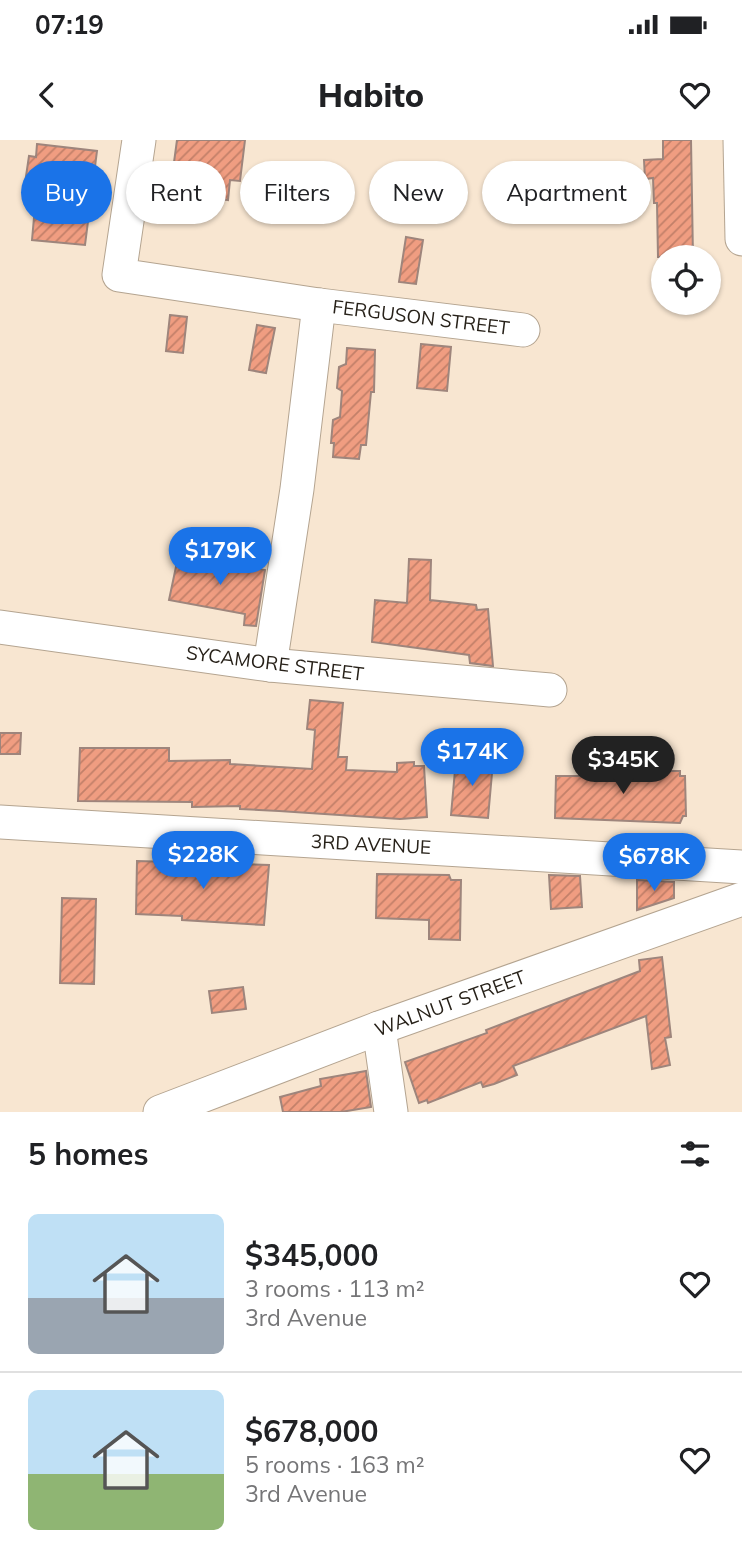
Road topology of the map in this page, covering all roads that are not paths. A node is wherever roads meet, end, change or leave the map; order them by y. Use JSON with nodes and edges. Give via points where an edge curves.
{"nodes":[{"id":1,"x":139,"y":140,"type":"edge"},
{"id":2,"x":740,"y":140,"type":"edge"},
{"id":3,"x":742,"y":239,"type":"edge"},
{"id":4,"x":319,"y":305,"type":"junction"},
{"id":5,"x":523,"y":330,"type":"dead end"},
{"id":6,"x":0,"y":627,"type":"edge"},
{"id":7,"x":270,"y":665,"type":"junction"},
{"id":8,"x":550,"y":690,"type":"dead end"},
{"id":9,"x":0,"y":822,"type":"edge"},
{"id":10,"x":742,"y":867,"type":"edge"},
{"id":11,"x":742,"y":899,"type":"edge"},
{"id":12,"x":379,"y":1028,"type":"junction"},
{"id":13,"x":160,"y":1112,"type":"edge"},
{"id":14,"x":391,"y":1112,"type":"edge"}],
"edges":[{"from":1,"to":4,"type":"street","name":"FERGUSON STREET","via":[[119,275]]},
{"from":2,"to":3,"type":"street"},
{"from":4,"to":5,"type":"street","name":"FERGUSON STREET"},
{"from":4,"to":7,"type":"street","name":"FERGUSON STREET"},
{"from":6,"to":7,"type":"street","name":"SYCAMORE STREET"},
{"from":7,"to":8,"type":"street","name":"SYCAMORE STREET"},
{"from":9,"to":10,"type":"street","name":"3RD AVENUE"},
{"from":11,"to":12,"type":"street","name":"WALNUT STREET"},
{"from":12,"to":13,"type":"street","name":"WALNUT STREET"},
{"from":12,"to":14,"type":"street"}]}
